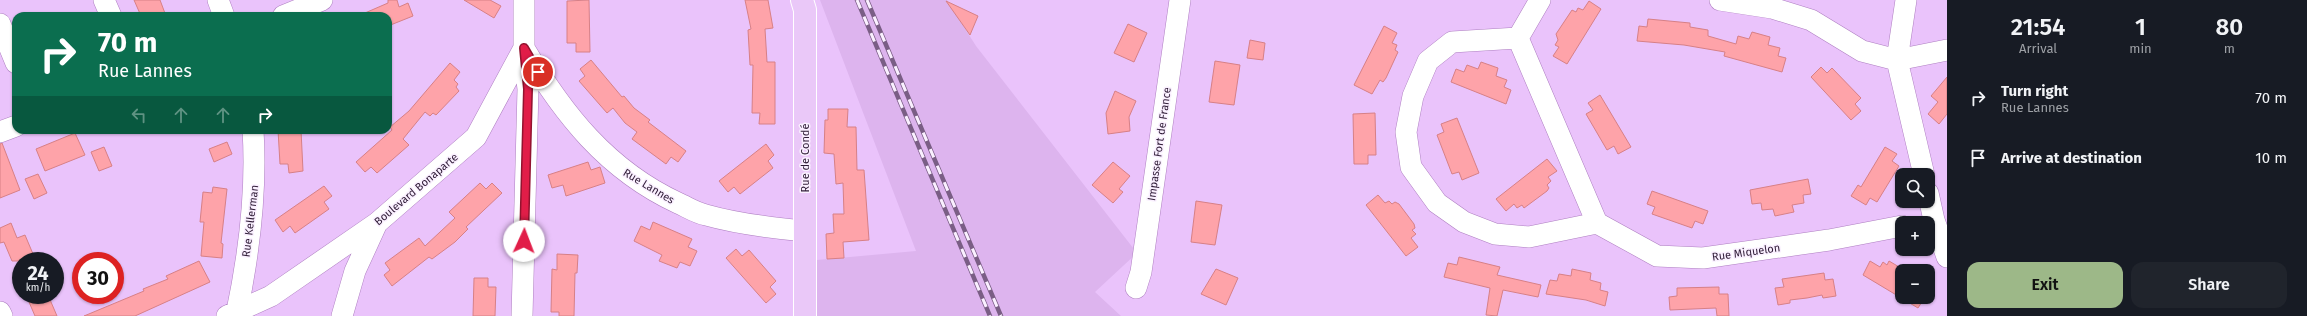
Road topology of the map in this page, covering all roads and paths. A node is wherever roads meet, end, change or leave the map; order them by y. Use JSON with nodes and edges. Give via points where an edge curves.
{"nodes":[{"id":1,"x":104,"y":0,"type":"edge"},
{"id":2,"x":218,"y":0,"type":"edge"},
{"id":3,"x":322,"y":0,"type":"edge"},
{"id":4,"x":524,"y":0,"type":"edge"},
{"id":5,"x":802,"y":0,"type":"edge"},
{"id":6,"x":1180,"y":0,"type":"edge"},
{"id":7,"x":1540,"y":0,"type":"edge"},
{"id":8,"x":1720,"y":0,"type":"edge"},
{"id":9,"x":1906,"y":0,"type":"edge"},
{"id":10,"x":109,"y":12,"type":"edge"},
{"id":11,"x":222,"y":12,"type":"edge"},
{"id":12,"x":294,"y":12,"type":"edge"},
{"id":13,"x":0,"y":24,"type":"edge"},
{"id":14,"x":1518,"y":38,"type":"junction"},
{"id":15,"x":524,"y":48,"type":"junction"},
{"id":16,"x":1947,"y":50,"type":"edge"},
{"id":17,"x":12,"y":53,"type":"edge"},
{"id":18,"x":1897,"y":60,"type":"junction"},
{"id":19,"x":12,"y":128,"type":"edge"},
{"id":20,"x":0,"y":132,"type":"edge"},
{"id":21,"x":252,"y":134,"type":"edge"},
{"id":22,"x":1922,"y":168,"type":"edge"},
{"id":23,"x":377,"y":222,"type":"junction"},
{"id":24,"x":1597,"y":223,"type":"junction"},
{"id":25,"x":1895,"y":227,"type":"edge"},
{"id":26,"x":805,"y":231,"type":"junction"},
{"id":27,"x":1935,"y":237,"type":"edge"},
{"id":28,"x":1947,"y":257,"type":"edge"},
{"id":29,"x":1136,"y":288,"type":"dead end"},
{"id":30,"x":0,"y":312,"type":"edge"},
{"id":31,"x":233,"y":315,"type":"edge"},
{"id":32,"x":2,"y":316,"type":"edge"},
{"id":33,"x":342,"y":316,"type":"edge"},
{"id":34,"x":522,"y":316,"type":"edge"},
{"id":35,"x":805,"y":316,"type":"edge"}],
"edges":[{"from":1,"to":10,"type":"street"},
{"from":2,"to":11,"type":"street"},
{"from":3,"to":12,"type":"street"},
{"from":4,"to":15,"type":"street","name":"Boulevard Bonaparte"},
{"from":5,"to":26,"type":"main road","name":"Rue de Condé","via":[[805,10]]},
{"from":6,"to":29,"type":"street","name":"Impasse Fort de France","via":[[1142,272]]},
{"from":7,"to":14,"type":"street"},
{"from":8,"to":18,"type":"street","via":[[1772,8],[1811,20],[1862,51]]},
{"from":9,"to":18,"type":"street"},
{"from":13,"to":17,"type":"street"},
{"from":14,"to":24,"type":"street"},
{"from":14,"to":24,"type":"street","via":[[1452,42],[1428,61],[1414,96],[1406,132],[1411,167],[1437,203],[1464,222],[1495,234],[1529,238]]},
{"from":15,"to":23,"type":"street","name":"Boulevard Bonaparte","via":[[476,137]]},
{"from":15,"to":26,"type":"street","name":"Rue Lannes","via":[[544,83],[565,111],[606,157],[632,178],[660,195],[704,215],[760,227]]},
{"from":15,"to":34,"type":"street","via":[[528,89]]},
{"from":16,"to":18,"type":"street"},
{"from":18,"to":22,"type":"street"},
{"from":19,"to":20,"type":"street"},
{"from":21,"to":31,"type":"street","name":"Rue Kellerman","via":[[255,169],[252,211]]},
{"from":23,"to":31,"type":"street","name":"Boulevard Bonaparte","via":[[271,296]]},
{"from":23,"to":33,"type":"street","via":[[355,271]]},
{"from":24,"to":25,"type":"street","name":"Rue Miquelon","via":[[1657,256],[1702,258],[1829,240]]},
{"from":26,"to":35,"type":"main road","name":"Rue de Condé"},
{"from":27,"to":28,"type":"street"},
{"from":30,"to":32,"type":"street"}]}
